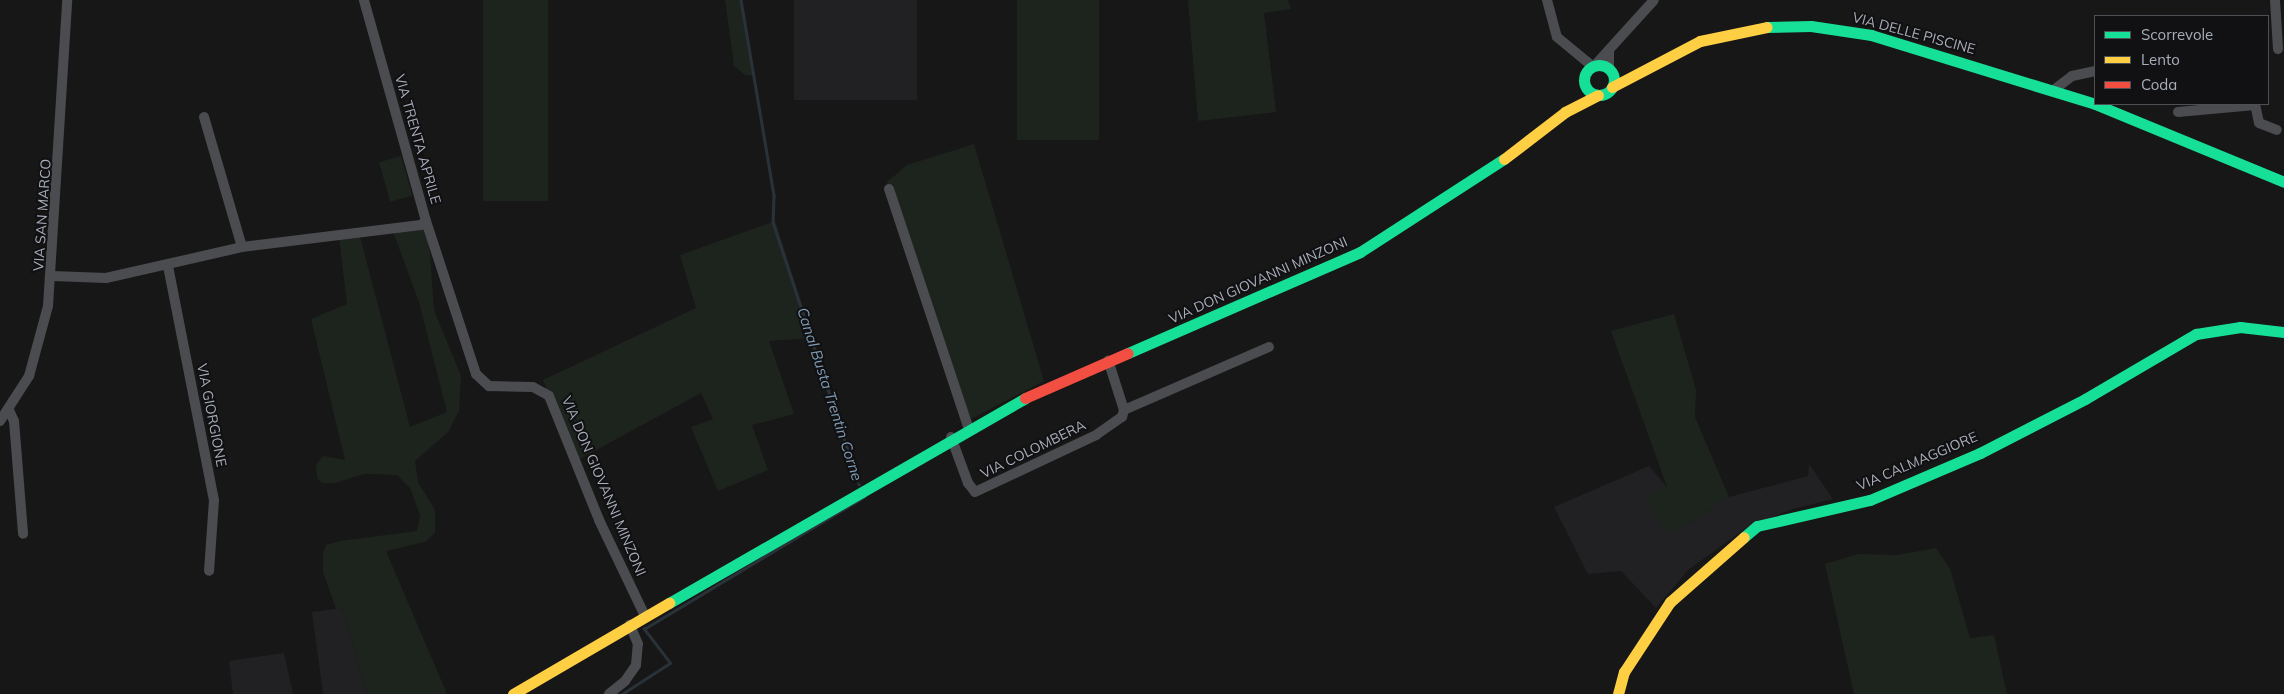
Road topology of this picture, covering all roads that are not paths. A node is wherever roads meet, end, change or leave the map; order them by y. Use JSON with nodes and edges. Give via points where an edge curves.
{"nodes":[{"id":1,"x":67,"y":0,"type":"edge"},
{"id":2,"x":364,"y":0,"type":"edge"},
{"id":3,"x":1547,"y":0,"type":"edge"},
{"id":4,"x":1654,"y":0,"type":"edge"},
{"id":5,"x":2275,"y":0,"type":"edge"},
{"id":6,"x":1609,"y":50,"type":"junction"},
{"id":7,"x":2277,"y":50,"type":"edge"},
{"id":8,"x":1592,"y":67,"type":"junction"},
{"id":9,"x":1611,"y":71,"type":"junction"},
{"id":10,"x":2094,"y":71,"type":"edge"},
{"id":11,"x":1639,"y":73,"type":"junction"},
{"id":12,"x":1583,"y":82,"type":"junction"},
{"id":13,"x":1612,"y":87,"type":"junction"},
{"id":14,"x":2055,"y":89,"type":"junction"},
{"id":15,"x":1598,"y":95,"type":"junction"},
{"id":16,"x":2094,"y":104,"type":"edge"},
{"id":17,"x":2097,"y":105,"type":"edge"},
{"id":18,"x":2245,"y":105,"type":"edge"},
{"id":19,"x":2255,"y":105,"type":"edge"},
{"id":20,"x":1565,"y":112,"type":"junction"},
{"id":21,"x":2178,"y":112,"type":"dead end"},
{"id":22,"x":204,"y":117,"type":"dead end"},
{"id":23,"x":2277,"y":130,"type":"dead end"},
{"id":24,"x":2284,"y":182,"type":"edge"},
{"id":25,"x":888,"y":189,"type":"dead end"},
{"id":26,"x":426,"y":221,"type":"junction"},
{"id":27,"x":242,"y":247,"type":"junction"},
{"id":28,"x":168,"y":266,"type":"junction"},
{"id":29,"x":52,"y":276,"type":"junction"},
{"id":30,"x":2284,"y":332,"type":"edge"},
{"id":31,"x":1269,"y":347,"type":"dead end"},
{"id":32,"x":1108,"y":360,"type":"junction"},
{"id":33,"x":8,"y":410,"type":"junction"},
{"id":34,"x":1124,"y":410,"type":"junction"},
{"id":35,"x":0,"y":421,"type":"edge"},
{"id":36,"x":968,"y":427,"type":"junction"},
{"id":37,"x":951,"y":437,"type":"junction"},
{"id":38,"x":23,"y":534,"type":"dead end"},
{"id":39,"x":209,"y":572,"type":"dead end"},
{"id":40,"x":644,"y":616,"type":"junction"},
{"id":41,"x":630,"y":625,"type":"junction"},
{"id":42,"x":513,"y":694,"type":"edge"},
{"id":43,"x":609,"y":694,"type":"edge"},
{"id":44,"x":1618,"y":694,"type":"edge"}],
"edges":[{"from":1,"to":29,"type":"street","name":"VIA SAN MARCO"},
{"from":2,"to":26,"type":"street","name":"VIA TRENTA APRILE"},
{"from":3,"to":8,"type":"street","via":[[1557,37]]},
{"from":4,"to":6,"type":"street"},
{"from":5,"to":7,"type":"street"},
{"from":6,"to":8,"type":"street"},
{"from":6,"to":9,"type":"street"},
{"from":8,"to":9,"type":"street","name":"VIA DELLE PISCINE"},
{"from":8,"to":12,"type":"street"},
{"from":9,"to":11,"type":"street","name":"VIA DELLE PISCINE"},
{"from":9,"to":13,"type":"street"},
{"from":10,"to":14,"type":"street","via":[[2064,80]]},
{"from":11,"to":13,"type":"street","name":"VIA DELLE PISCINE"},
{"from":11,"to":14,"type":"street","name":"VIA DELLE PISCINE","via":[[1681,49],[1721,35],[1766,27],[1811,26],[1871,35]]},
{"from":12,"to":15,"type":"street","via":[[1588,91]]},
{"from":12,"to":20,"type":"street"},
{"from":13,"to":15,"type":"street","name":"VIA DELLE PISCINE"},
{"from":14,"to":16,"type":"street","name":"VIA DELLE PISCINE"},
{"from":15,"to":20,"type":"street","name":"VIA DELLE PISCINE"},
{"from":17,"to":24,"type":"street","name":"VIA DELLE PISCINE"},
{"from":18,"to":21,"type":"street"},
{"from":19,"to":23,"type":"street","via":[[2259,123]]},
{"from":20,"to":32,"type":"street","name":"VIA DON GIOVANNI MINZONI","via":[[1522,148],[1360,252],[1281,289]]},
{"from":22,"to":27,"type":"street"},
{"from":25,"to":36,"type":"street"},
{"from":26,"to":27,"type":"street","name":"VIA TRENTA APRILE","via":[[421,225]]},
{"from":26,"to":40,"type":"street","name":"VIA DON GIOVANNI MINZONI","via":[[476,374],[489,386],[533,387],[549,396],[599,520]]},
{"from":27,"to":28,"type":"street","name":"VIA TRENTA APRILE"},
{"from":28,"to":29,"type":"street","name":"VIA TRENTA APRILE","via":[[106,278]]},
{"from":28,"to":39,"type":"street","name":"VIA GIORGIONE","via":[[214,500]]},
{"from":29,"to":33,"type":"street","name":"VIA SAN MARCO","via":[[38,353]]},
{"from":30,"to":44,"type":"street","name":"VIA CALMAGGIORE","via":[[2240,327],[2196,334],[2085,399],[1980,453],[1870,500],[1757,526],[1670,602],[1624,672]]},
{"from":31,"to":34,"type":"street","name":"VIA COLOMBERA"},
{"from":32,"to":34,"type":"street"},
{"from":32,"to":36,"type":"street","name":"VIA DON GIOVANNI MINZONI","via":[[1038,390]]},
{"from":33,"to":35,"type":"street","name":"VIA SAN MARCO"},
{"from":33,"to":38,"type":"street","via":[[14,421]]},
{"from":34,"to":37,"type":"street","name":"VIA COLOMBERA","via":[[1122,417],[1096,435],[975,492],[968,483]]},
{"from":36,"to":37,"type":"street","name":"VIA DON GIOVANNI MINZONI"},
{"from":37,"to":40,"type":"street","name":"VIA DON GIOVANNI MINZONI"},
{"from":40,"to":41,"type":"street","name":"VIA DON GIOVANNI MINZONI"},
{"from":41,"to":42,"type":"street","name":"VIA DON GIOVANNI MINZONI"},
{"from":41,"to":43,"type":"street","via":[[638,644],[636,664],[625,681]]}]}
